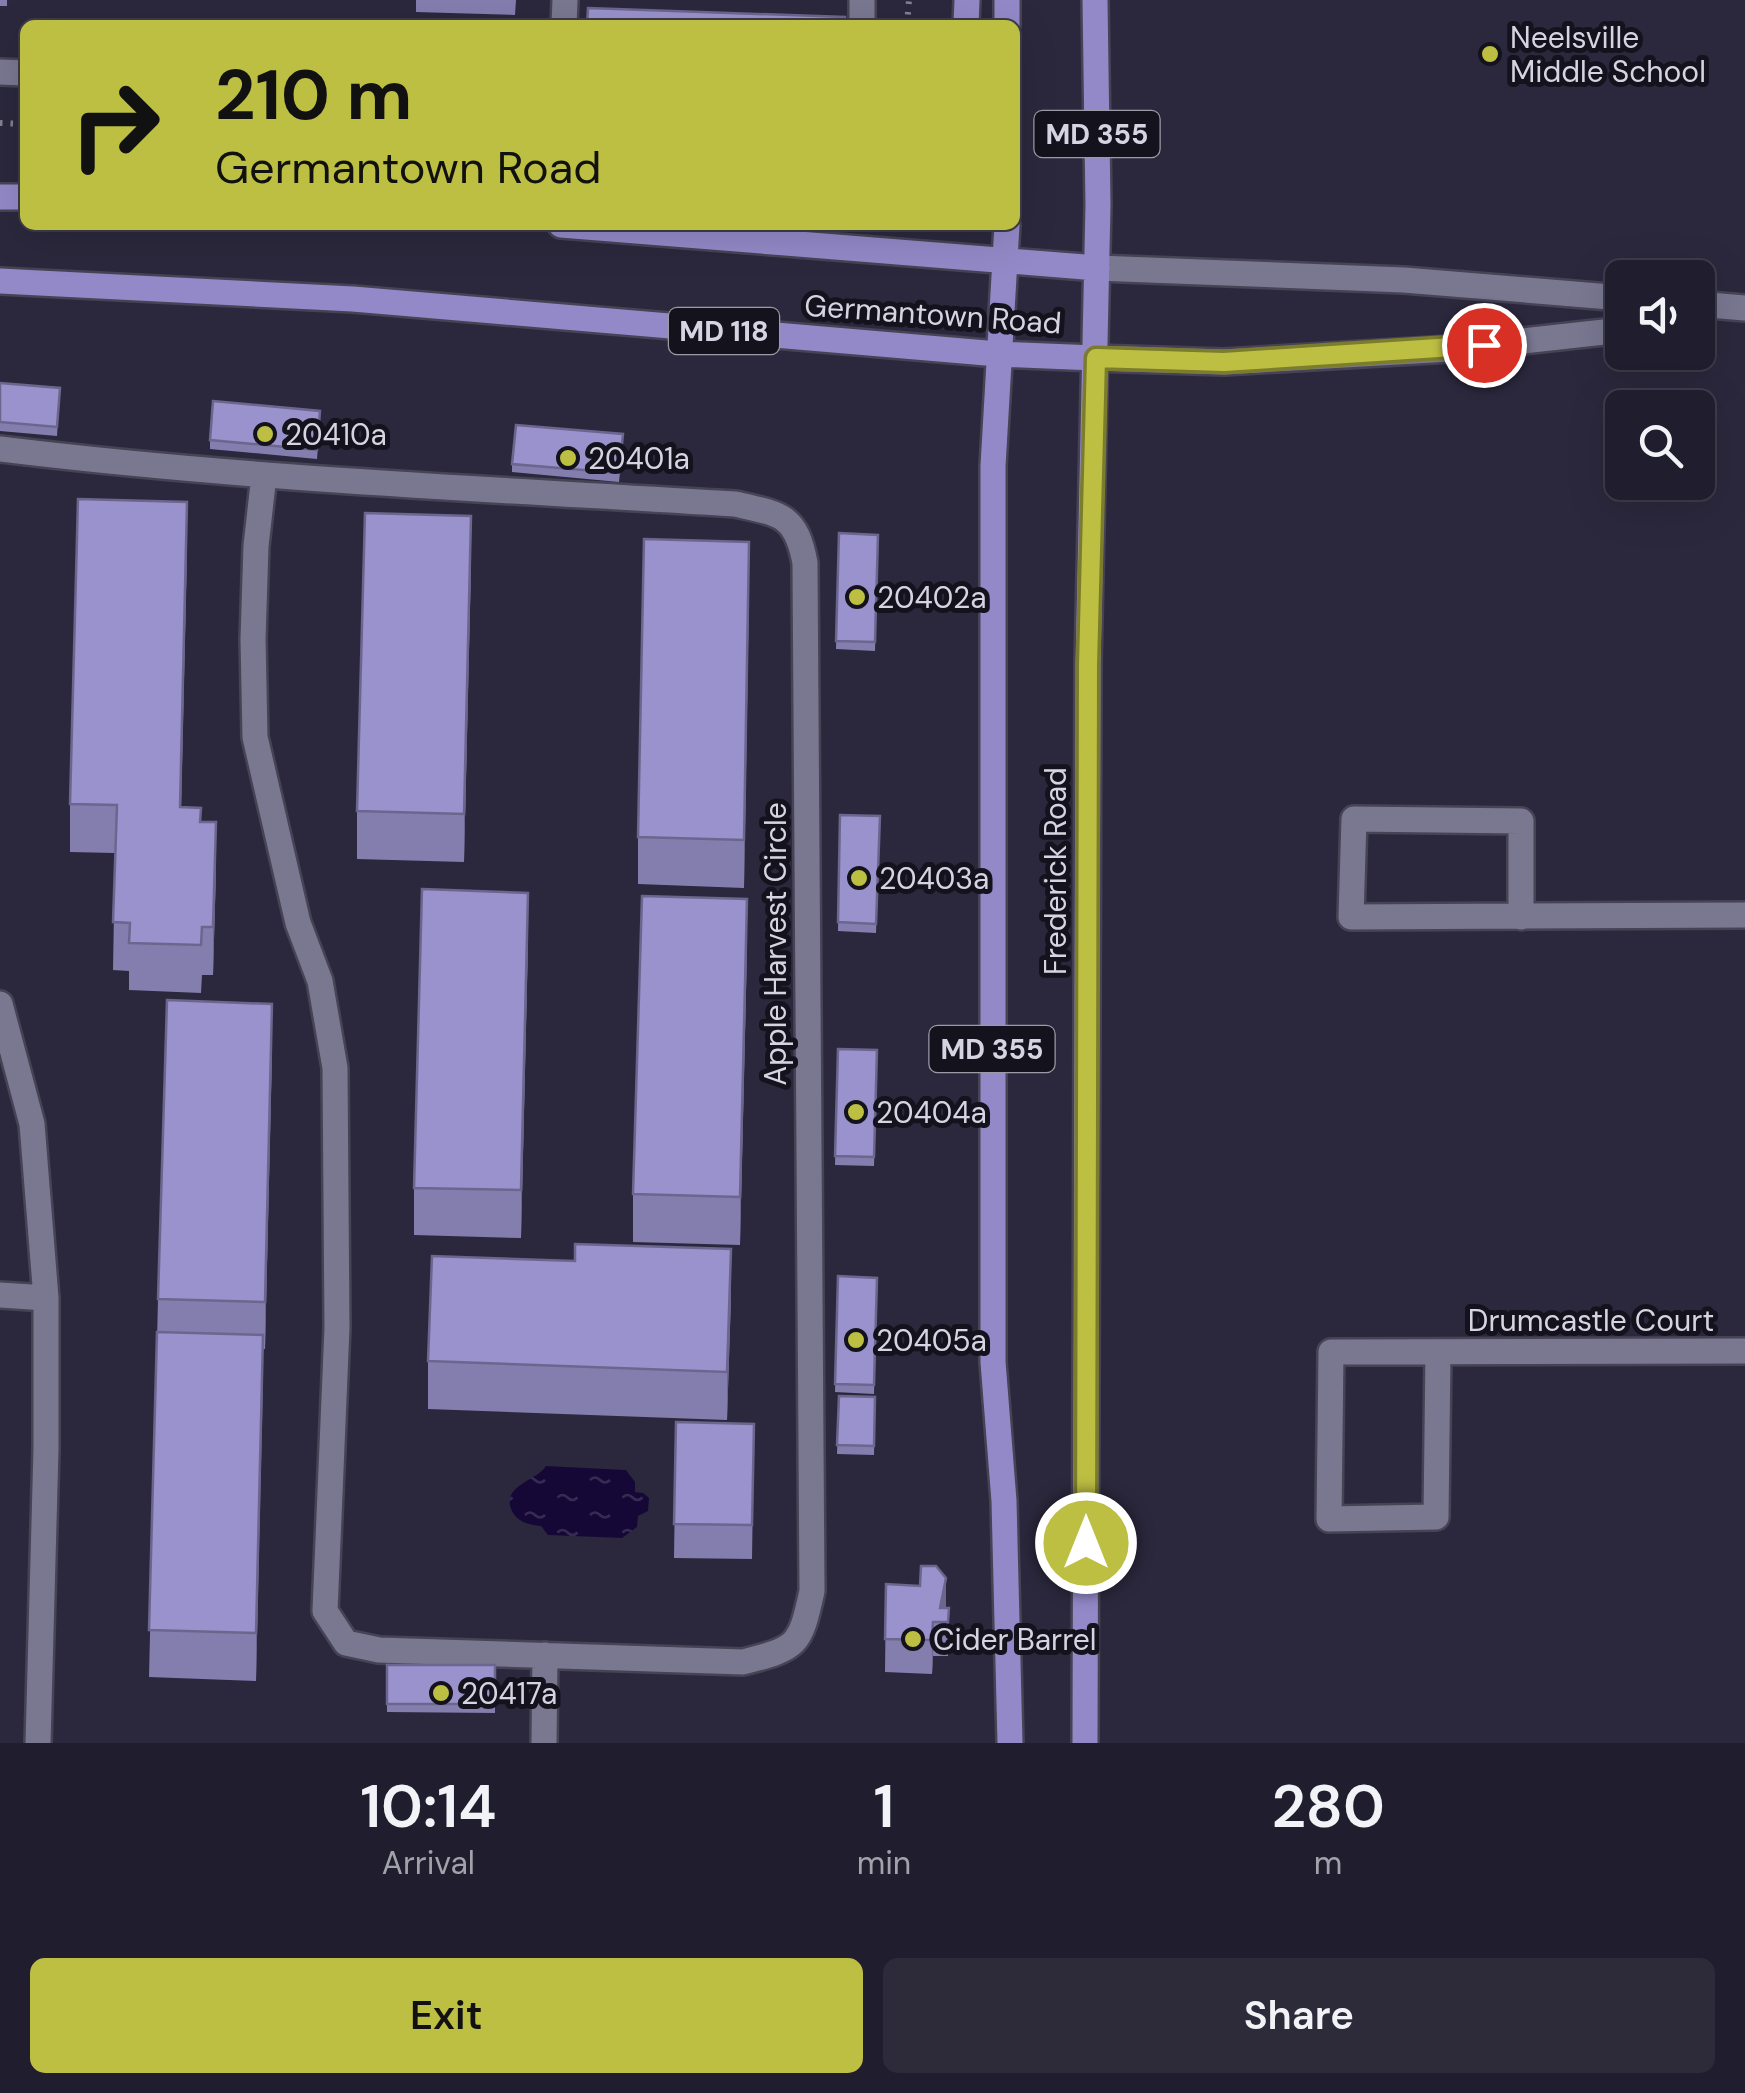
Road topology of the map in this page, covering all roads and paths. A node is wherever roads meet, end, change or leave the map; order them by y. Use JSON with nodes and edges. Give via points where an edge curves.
{"nodes":[{"id":1,"x":1095,"y":0,"type":"edge"},
{"id":2,"x":630,"y":230,"type":"edge"},
{"id":3,"x":722,"y":230,"type":"edge"},
{"id":4,"x":1006,"y":230,"type":"edge"},
{"id":5,"x":699,"y":235,"type":"junction"},
{"id":6,"x":1004,"y":259,"type":"junction"},
{"id":7,"x":1098,"y":268,"type":"junction"},
{"id":8,"x":0,"y":281,"type":"edge"},
{"id":9,"x":1605,"y":297,"type":"edge"},
{"id":10,"x":1715,"y":305,"type":"edge"},
{"id":11,"x":1744,"y":308,"type":"edge"},
{"id":12,"x":1715,"y":314,"type":"edge"},
{"id":13,"x":1605,"y":332,"type":"edge"},
{"id":14,"x":998,"y":354,"type":"junction"},
{"id":15,"x":1096,"y":358,"type":"junction"},
{"id":16,"x":0,"y":449,"type":"edge"},
{"id":17,"x":264,"y":475,"type":"junction"},
{"id":18,"x":1745,"y":915,"type":"edge"},
{"id":19,"x":1521,"y":917,"type":"junction"},
{"id":20,"x":0,"y":1004,"type":"edge"},
{"id":21,"x":0,"y":1296,"type":"edge"},
{"id":22,"x":46,"y":1298,"type":"junction"},
{"id":23,"x":1745,"y":1351,"type":"edge"},
{"id":24,"x":1438,"y":1353,"type":"junction"},
{"id":25,"x":545,"y":1656,"type":"junction"},
{"id":26,"x":38,"y":1743,"type":"edge"},
{"id":27,"x":544,"y":1743,"type":"edge"},
{"id":28,"x":1010,"y":1743,"type":"edge"},
{"id":29,"x":1085,"y":1743,"type":"edge"}],
"edges":[{"from":1,"to":7,"type":"main road","name":"Frederick Road","number":"MD 355"},
{"from":2,"to":5,"type":"main road","name":"Germantown Road"},
{"from":3,"to":5,"type":"main road"},
{"from":4,"to":6,"type":"main road","name":"Frederick Road","number":"MD 355"},
{"from":5,"to":6,"type":"main road","name":"Germantown Road"},
{"from":6,"to":7,"type":"main road","name":"Germantown Road"},
{"from":6,"to":14,"type":"main road","name":"Frederick Road","number":"MD 355"},
{"from":7,"to":9,"type":"street","name":"Germantown Road","via":[[1404,280]]},
{"from":7,"to":15,"type":"main road","name":"Frederick Road","number":"MD 355"},
{"from":8,"to":14,"type":"main road","name":"Germantown Road","number":"MD 118","via":[[353,299]]},
{"from":10,"to":11,"type":"street"},
{"from":11,"to":12,"type":"street"},
{"from":13,"to":15,"type":"street","name":"Germantown Road","via":[[1224,362]]},
{"from":14,"to":15,"type":"main road","name":"Germantown Road","number":"MD 118"},
{"from":14,"to":28,"type":"main road","name":"Frederick Road","number":"MD 355","via":[[992,486],[992,1362],[1004,1501]]},
{"from":15,"to":29,"type":"main road","name":"Frederick Road","number":"MD 355","via":[[1088,665]]},
{"from":16,"to":17,"type":"street","name":"Apple Harvest Circle"},
{"from":17,"to":25,"type":"street","name":"Apple Harvest Circle","via":[[253,639],[256,738],[298,923],[320,981],[335,1068],[337,1328],[325,1611],[346,1643],[380,1650]]},
{"from":17,"to":25,"type":"street","name":"Apple Harvest Circle","via":[[736,504],[782,514],[800,537],[806,603],[812,1592],[802,1634],[779,1653],[743,1662]]},
{"from":18,"to":19,"type":"street"},
{"from":19,"to":19,"type":"street","via":[[1351,917],[1354,819],[1522,822]]},
{"from":20,"to":22,"type":"street","via":[[32,1124]]},
{"from":21,"to":22,"type":"street"},
{"from":22,"to":26,"type":"street"},
{"from":23,"to":24,"type":"street","name":"Drumcastle Court"},
{"from":24,"to":24,"type":"street","name":"Drumcastle Court","via":[[1331,1352],[1330,1519],[1436,1517]]},
{"from":25,"to":27,"type":"street"}]}
